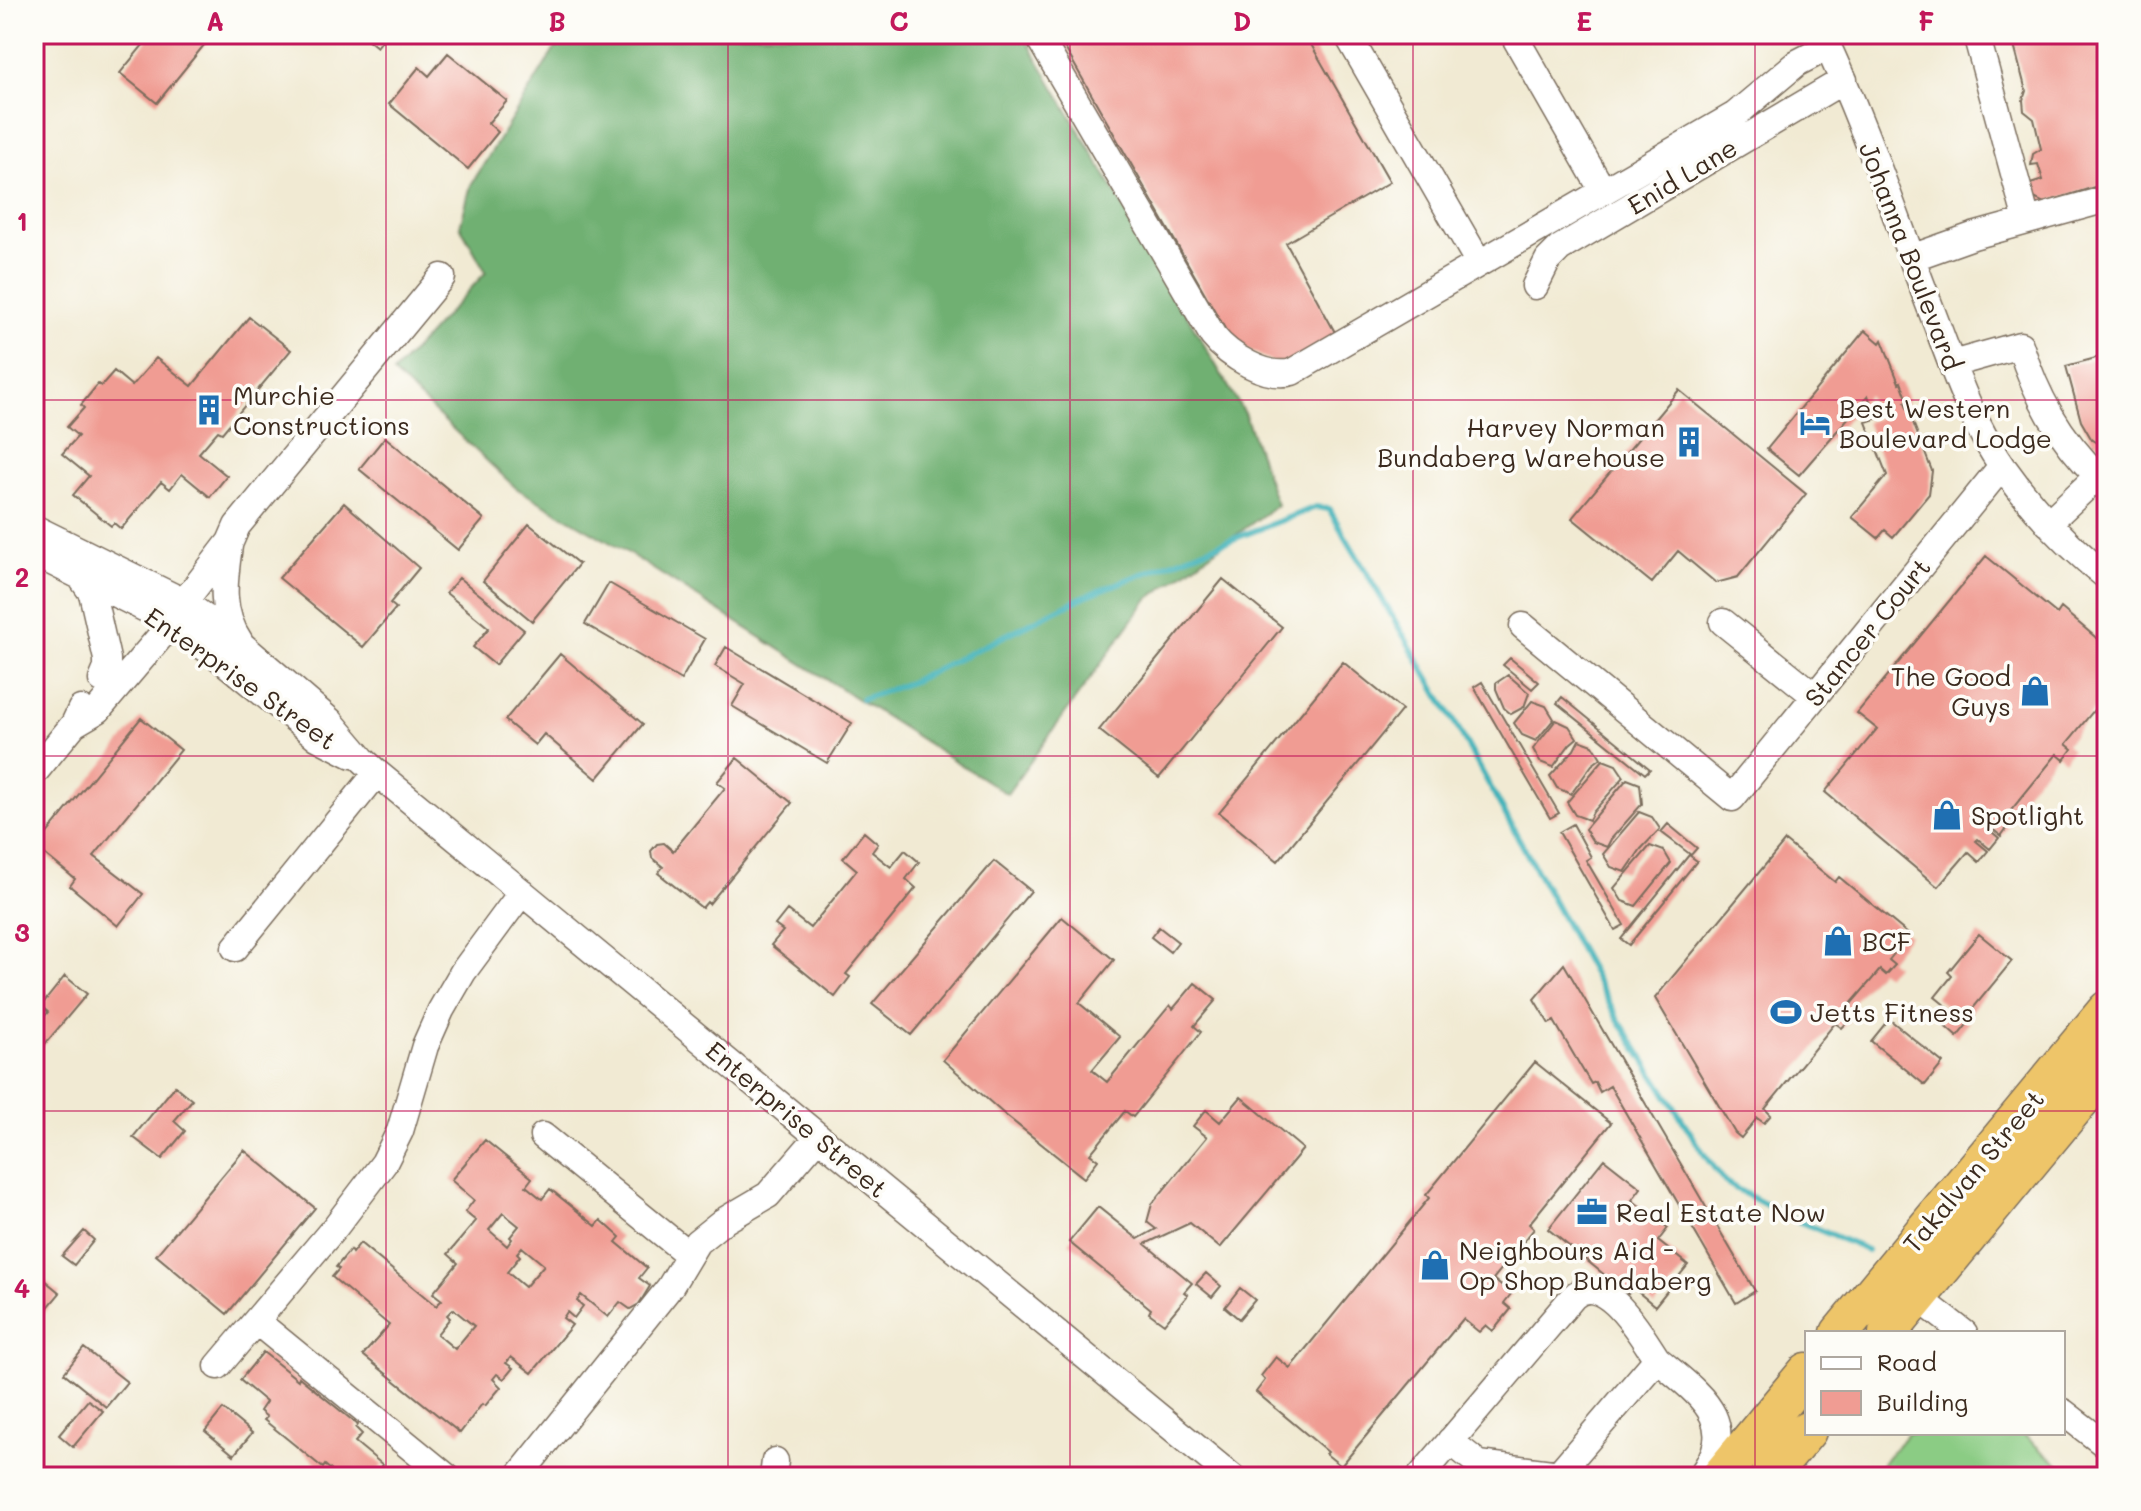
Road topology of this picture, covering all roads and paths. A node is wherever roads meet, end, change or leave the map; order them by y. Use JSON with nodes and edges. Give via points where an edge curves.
{"nodes":[{"id":1,"x":1037,"y":34,"type":"edge"},
{"id":2,"x":1347,"y":34,"type":"edge"},
{"id":3,"x":1513,"y":34,"type":"edge"},
{"id":4,"x":1976,"y":34,"type":"edge"},
{"id":5,"x":1825,"y":40,"type":"edge"},
{"id":6,"x":1844,"y":80,"type":"junction"},
{"id":7,"x":1603,"y":191,"type":"junction"},
{"id":8,"x":2107,"y":199,"type":"edge"},
{"id":9,"x":2027,"y":221,"type":"junction"},
{"id":10,"x":1911,"y":258,"type":"junction"},
{"id":11,"x":1479,"y":263,"type":"junction"},
{"id":12,"x":442,"y":277,"type":"dead end"},
{"id":13,"x":1535,"y":286,"type":"dead end"},
{"id":14,"x":1952,"y":364,"type":"junction"},
{"id":15,"x":2002,"y":466,"type":"junction"},
{"id":16,"x":2048,"y":523,"type":"junction"},
{"id":17,"x":34,"y":528,"type":"edge"},
{"id":18,"x":234,"y":534,"type":"junction"},
{"id":19,"x":34,"y":553,"type":"edge"},
{"id":20,"x":80,"y":576,"type":"junction"},
{"id":21,"x":2107,"y":577,"type":"edge"},
{"id":22,"x":169,"y":608,"type":"junction"},
{"id":23,"x":1723,"y":622,"type":"dead end"},
{"id":24,"x":1523,"y":626,"type":"dead end"},
{"id":25,"x":243,"y":646,"type":"junction"},
{"id":26,"x":217,"y":656,"type":"junction"},
{"id":27,"x":134,"y":666,"type":"junction"},
{"id":28,"x":102,"y":680,"type":"junction"},
{"id":29,"x":1815,"y":696,"type":"junction"},
{"id":30,"x":74,"y":724,"type":"junction"},
{"id":31,"x":370,"y":766,"type":"junction"},
{"id":32,"x":34,"y":773,"type":"edge"},
{"id":33,"x":522,"y":892,"type":"junction"},
{"id":34,"x":235,"y":948,"type":"dead end"},
{"id":35,"x":2107,"y":1010,"type":"edge"},
{"id":36,"x":2101,"y":1086,"type":"edge"},
{"id":37,"x":543,"y":1136,"type":"dead end"},
{"id":38,"x":818,"y":1137,"type":"junction"},
{"id":39,"x":1984,"y":1158,"type":"junction"},
{"id":40,"x":688,"y":1254,"type":"junction"},
{"id":41,"x":1903,"y":1286,"type":"junction"},
{"id":42,"x":256,"y":1321,"type":"junction"},
{"id":43,"x":1843,"y":1331,"type":"edge"},
{"id":44,"x":1889,"y":1331,"type":"edge"},
{"id":45,"x":1961,"y":1331,"type":"edge"},
{"id":46,"x":1657,"y":1359,"type":"junction"},
{"id":47,"x":218,"y":1366,"type":"dead end"},
{"id":48,"x":1805,"y":1374,"type":"edge"},
{"id":49,"x":2065,"y":1414,"type":"edge"},
{"id":50,"x":1805,"y":1433,"type":"edge"},
{"id":51,"x":1450,"y":1441,"type":"junction"},
{"id":52,"x":2107,"y":1445,"type":"edge"},
{"id":53,"x":447,"y":1477,"type":"edge"},
{"id":54,"x":518,"y":1477,"type":"edge"},
{"id":55,"x":1232,"y":1477,"type":"edge"},
{"id":56,"x":1420,"y":1477,"type":"edge"},
{"id":57,"x":1700,"y":1477,"type":"edge"},
{"id":58,"x":1720,"y":1477,"type":"edge"},
{"id":59,"x":1769,"y":1477,"type":"edge"}],
"edges":[{"from":1,"to":11,"type":"street","via":[[1213,336],[1231,353],[1268,372],[1292,372]]},
{"from":2,"to":11,"type":"street"},
{"from":3,"to":7,"type":"street"},
{"from":4,"to":9,"type":"street"},
{"from":5,"to":6,"type":"street","name":"Johanna Boulevard"},
{"from":5,"to":7,"type":"street","via":[[1735,115]]},
{"from":6,"to":10,"type":"street","name":"Johanna Boulevard"},
{"from":6,"to":13,"type":"street","name":"Enid Lane","via":[[1560,248]]},
{"from":7,"to":11,"type":"street"},
{"from":8,"to":9,"type":"street"},
{"from":9,"to":10,"type":"street"},
{"from":10,"to":14,"type":"street","name":"Johanna Boulevard"},
{"from":12,"to":18,"type":"street"},
{"from":14,"to":15,"type":"street","name":"Johanna Boulevard"},
{"from":14,"to":16,"type":"street","via":[[2020,345],[2049,416],[2098,476]]},
{"from":15,"to":16,"type":"street","name":"Johanna Boulevard"},
{"from":15,"to":29,"type":"street","name":"Stancer Court"},
{"from":16,"to":21,"type":"street","name":"Johanna Boulevard"},
{"from":17,"to":22,"type":"street","name":"Enterprise Street"},
{"from":18,"to":22,"type":"street","via":[[213,540]]},
{"from":18,"to":25,"type":"street","via":[[224,601],[231,628]]},
{"from":19,"to":20,"type":"street","name":"Enterprise Street"},
{"from":20,"to":22,"type":"street","name":"Enterprise Street"},
{"from":20,"to":28,"type":"street","via":[[92,593],[107,659]]},
{"from":22,"to":25,"type":"street","name":"Enterprise Street"},
{"from":22,"to":26,"type":"street","name":"Enterprise Street"},
{"from":22,"to":27,"type":"street"},
{"from":22,"to":28,"type":"street"},
{"from":23,"to":29,"type":"street"},
{"from":24,"to":29,"type":"street","name":"Stancer Court","via":[[1732,798]]},
{"from":25,"to":31,"type":"street","name":"Enterprise Street","via":[[330,721]]},
{"from":26,"to":27,"type":"street","via":[[171,649]]},
{"from":26,"to":31,"type":"street","name":"Enterprise Street","via":[[317,737]]},
{"from":27,"to":30,"type":"street","via":[[98,710]]},
{"from":28,"to":30,"type":"street"},
{"from":30,"to":32,"type":"street"},
{"from":31,"to":33,"type":"street","name":"Enterprise Street"},
{"from":31,"to":34,"type":"street"},
{"from":33,"to":38,"type":"street","name":"Enterprise Street"},
{"from":33,"to":42,"type":"street","via":[[469,962],[441,1010],[384,1163]]},
{"from":35,"to":39,"type":"highway","name":"Takalvan Street"},
{"from":36,"to":39,"type":"highway","via":[[2076,1086],[2058,1094],[2026,1129]]},
{"from":36,"to":41,"type":"highway","name":"Takalvan Street"},
{"from":37,"to":40,"type":"street"},
{"from":38,"to":40,"type":"street","via":[[768,1195],[709,1231]]},
{"from":38,"to":55,"type":"street","name":"Enterprise Street"},
{"from":39,"to":41,"type":"highway","name":"Takalvan Street"},
{"from":40,"to":54,"type":"street","via":[[670,1287]]},
{"from":41,"to":43,"type":"highway","name":"Takalvan Street"},
{"from":41,"to":44,"type":"highway","name":"Takalvan Street"},
{"from":41,"to":45,"type":"street"},
{"from":42,"to":47,"type":"street"},
{"from":42,"to":53,"type":"street"},
{"from":46,"to":51,"type":"street","via":[[1561,1471],[1490,1467]]},
{"from":46,"to":51,"type":"street","via":[[1626,1313],[1597,1290],[1581,1290]]},
{"from":46,"to":57,"type":"street","via":[[1712,1413],[1718,1445]]},
{"from":48,"to":58,"type":"highway"},
{"from":49,"to":52,"type":"street"},
{"from":50,"to":59,"type":"highway"},
{"from":51,"to":56,"type":"street"}]}
